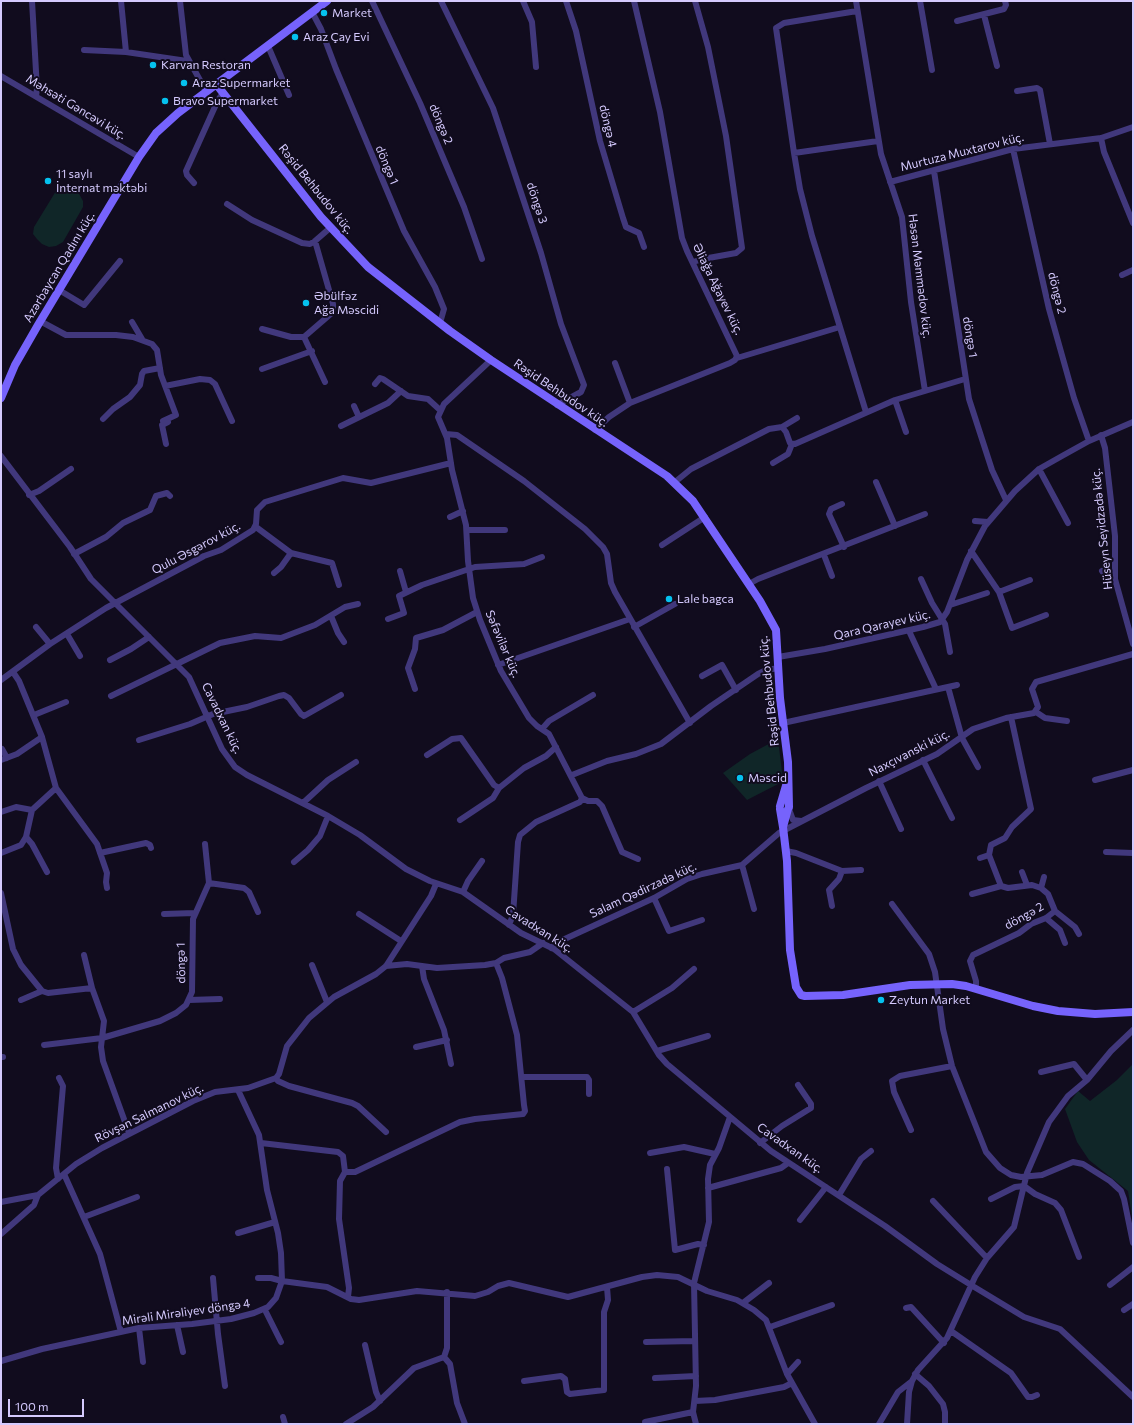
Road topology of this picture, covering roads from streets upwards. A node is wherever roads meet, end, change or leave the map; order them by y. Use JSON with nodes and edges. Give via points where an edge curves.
{"nodes":[{"id":1,"x":32,"y":1,"type":"edge"},
{"id":2,"x":120,"y":1,"type":"edge"},
{"id":3,"x":180,"y":1,"type":"edge"},
{"id":4,"x":327,"y":1,"type":"edge"},
{"id":5,"x":372,"y":1,"type":"edge"},
{"id":6,"x":441,"y":1,"type":"edge"},
{"id":7,"x":523,"y":1,"type":"edge"},
{"id":8,"x":566,"y":1,"type":"edge"},
{"id":9,"x":634,"y":1,"type":"edge"},
{"id":10,"x":695,"y":1,"type":"edge"},
{"id":11,"x":856,"y":1,"type":"edge"},
{"id":12,"x":920,"y":1,"type":"edge"},
{"id":13,"x":1005,"y":1,"type":"edge"},
{"id":14,"x":857,"y":11,"type":"junction"},
{"id":15,"x":312,"y":12,"type":"junction"},
{"id":16,"x":984,"y":15,"type":"junction"},
{"id":17,"x":957,"y":21,"type":"dead end"},
{"id":18,"x":268,"y":46,"type":"junction"},
{"id":19,"x":84,"y":50,"type":"dead end"},
{"id":20,"x":126,"y":52,"type":"junction"},
{"id":21,"x":187,"y":61,"type":"junction"},
{"id":22,"x":998,"y":66,"type":"dead end"},
{"id":23,"x":536,"y":68,"type":"dead end"},
{"id":24,"x":932,"y":70,"type":"dead end"},
{"id":25,"x":1,"y":76,"type":"edge"},
{"id":26,"x":216,"y":84,"type":"junction"},
{"id":27,"x":206,"y":91,"type":"junction"},
{"id":28,"x":1017,"y":91,"type":"dead end"},
{"id":29,"x":223,"y":93,"type":"junction"},
{"id":30,"x":289,"y":95,"type":"dead end"},
{"id":31,"x":36,"y":96,"type":"junction"},
{"id":32,"x":1133,"y":126,"type":"edge"},
{"id":33,"x":1101,"y":138,"type":"junction"},
{"id":34,"x":878,"y":141,"type":"junction"},
{"id":35,"x":1050,"y":144,"type":"junction"},
{"id":36,"x":1013,"y":149,"type":"junction"},
{"id":37,"x":794,"y":153,"type":"junction"},
{"id":38,"x":139,"y":157,"type":"junction"},
{"id":39,"x":934,"y":171,"type":"junction"},
{"id":40,"x":890,"y":182,"type":"junction"},
{"id":41,"x":194,"y":183,"type":"dead end"},
{"id":42,"x":227,"y":204,"type":"dead end"},
{"id":43,"x":1133,"y":223,"type":"edge"},
{"id":44,"x":330,"y":228,"type":"junction"},
{"id":45,"x":315,"y":241,"type":"junction"},
{"id":46,"x":644,"y":247,"type":"dead end"},
{"id":47,"x":482,"y":259,"type":"dead end"},
{"id":48,"x":120,"y":261,"type":"dead end"},
{"id":49,"x":692,"y":262,"type":"junction"},
{"id":50,"x":1133,"y":270,"type":"edge"},
{"id":51,"x":1122,"y":275,"type":"dead end"},
{"id":52,"x":59,"y":290,"type":"junction"},
{"id":53,"x":40,"y":321,"type":"junction"},
{"id":54,"x":132,"y":322,"type":"dead end"},
{"id":55,"x":440,"y":323,"type":"junction"},
{"id":56,"x":840,"y":327,"type":"junction"},
{"id":57,"x":262,"y":329,"type":"dead end"},
{"id":58,"x":304,"y":337,"type":"junction"},
{"id":59,"x":142,"y":340,"type":"junction"},
{"id":60,"x":312,"y":351,"type":"junction"},
{"id":61,"x":737,"y":358,"type":"junction"},
{"id":62,"x":491,"y":360,"type":"junction"},
{"id":63,"x":615,"y":363,"type":"dead end"},
{"id":64,"x":160,"y":368,"type":"junction"},
{"id":65,"x":262,"y":369,"type":"dead end"},
{"id":66,"x":965,"y":379,"type":"junction"},
{"id":67,"x":325,"y":382,"type":"dead end"},
{"id":68,"x":374,"y":384,"type":"dead end"},
{"id":69,"x":165,"y":386,"type":"junction"},
{"id":70,"x":401,"y":391,"type":"junction"},
{"id":71,"x":925,"y":391,"type":"junction"},
{"id":72,"x":1,"y":398,"type":"edge"},
{"id":73,"x":895,"y":400,"type":"junction"},
{"id":74,"x":630,"y":403,"type":"junction"},
{"id":75,"x":557,"y":405,"type":"junction"},
{"id":76,"x":354,"y":406,"type":"dead end"},
{"id":77,"x":440,"y":410,"type":"junction"},
{"id":78,"x":866,"y":412,"type":"junction"},
{"id":79,"x":176,"y":415,"type":"junction"},
{"id":80,"x":359,"y":418,"type":"junction"},
{"id":81,"x":797,"y":418,"type":"dead end"},
{"id":82,"x":103,"y":419,"type":"dead end"},
{"id":83,"x":163,"y":421,"type":"dead end"},
{"id":84,"x":232,"y":421,"type":"dead end"},
{"id":85,"x":1133,"y":422,"type":"edge"},
{"id":86,"x":341,"y":426,"type":"dead end"},
{"id":87,"x":782,"y":427,"type":"junction"},
{"id":88,"x":595,"y":430,"type":"junction"},
{"id":89,"x":906,"y":432,"type":"dead end"},
{"id":90,"x":446,"y":434,"type":"junction"},
{"id":91,"x":1101,"y":435,"type":"junction"},
{"id":92,"x":1089,"y":441,"type":"junction"},
{"id":93,"x":166,"y":444,"type":"dead end"},
{"id":94,"x":792,"y":444,"type":"junction"},
{"id":95,"x":1,"y":456,"type":"edge"},
{"id":96,"x":451,"y":463,"type":"junction"},
{"id":97,"x":773,"y":463,"type":"dead end"},
{"id":98,"x":71,"y":469,"type":"dead end"},
{"id":99,"x":1039,"y":469,"type":"junction"},
{"id":100,"x":675,"y":482,"type":"junction"},
{"id":101,"x":876,"y":482,"type":"dead end"},
{"id":102,"x":29,"y":495,"type":"junction"},
{"id":103,"x":170,"y":496,"type":"dead end"},
{"id":104,"x":1006,"y":500,"type":"junction"},
{"id":105,"x":842,"y":504,"type":"dead end"},
{"id":106,"x":463,"y":511,"type":"junction"},
{"id":107,"x":925,"y":514,"type":"dead end"},
{"id":108,"x":450,"y":517,"type":"dead end"},
{"id":109,"x":705,"y":517,"type":"junction"},
{"id":110,"x":975,"y":521,"type":"dead end"},
{"id":111,"x":988,"y":522,"type":"junction"},
{"id":112,"x":1068,"y":523,"type":"dead end"},
{"id":113,"x":895,"y":526,"type":"junction"},
{"id":114,"x":256,"y":527,"type":"junction"},
{"id":115,"x":467,"y":530,"type":"junction"},
{"id":116,"x":505,"y":530,"type":"dead end"},
{"id":117,"x":662,"y":545,"type":"dead end"},
{"id":118,"x":844,"y":547,"type":"junction"},
{"id":119,"x":971,"y":551,"type":"junction"},
{"id":120,"x":291,"y":553,"type":"junction"},
{"id":121,"x":74,"y":554,"type":"junction"},
{"id":122,"x":824,"y":555,"type":"junction"},
{"id":123,"x":542,"y":557,"type":"dead end"},
{"id":124,"x":469,"y":569,"type":"junction"},
{"id":125,"x":400,"y":571,"type":"dead end"},
{"id":126,"x":1102,"y":571,"type":"dead end"},
{"id":127,"x":274,"y":573,"type":"dead end"},
{"id":128,"x":832,"y":576,"type":"dead end"},
{"id":129,"x":1116,"y":577,"type":"junction"},
{"id":130,"x":921,"y":579,"type":"dead end"},
{"id":131,"x":1030,"y":580,"type":"dead end"},
{"id":132,"x":339,"y":584,"type":"dead end"},
{"id":133,"x":749,"y":584,"type":"junction"},
{"id":134,"x":406,"y":592,"type":"junction"},
{"id":135,"x":999,"y":592,"type":"junction"},
{"id":136,"x":987,"y":593,"type":"dead end"},
{"id":137,"x":115,"y":603,"type":"junction"},
{"id":138,"x":358,"y":604,"type":"dead end"},
{"id":139,"x":675,"y":604,"type":"dead end"},
{"id":140,"x":950,"y":605,"type":"junction"},
{"id":141,"x":477,"y":612,"type":"junction"},
{"id":142,"x":1046,"y":615,"type":"dead end"},
{"id":143,"x":331,"y":616,"type":"junction"},
{"id":144,"x":388,"y":619,"type":"dead end"},
{"id":145,"x":630,"y":619,"type":"junction"},
{"id":146,"x":942,"y":620,"type":"junction"},
{"id":147,"x":634,"y":627,"type":"junction"},
{"id":148,"x":36,"y":628,"type":"dead end"},
{"id":149,"x":908,"y":631,"type":"junction"},
{"id":150,"x":67,"y":634,"type":"junction"},
{"id":151,"x":149,"y":637,"type":"junction"},
{"id":152,"x":344,"y":642,"type":"dead end"},
{"id":153,"x":50,"y":644,"type":"junction"},
{"id":154,"x":1133,"y":644,"type":"edge"},
{"id":155,"x":950,"y":652,"type":"dead end"},
{"id":156,"x":1133,"y":654,"type":"edge"},
{"id":157,"x":80,"y":656,"type":"dead end"},
{"id":158,"x":778,"y":657,"type":"junction"},
{"id":159,"x":110,"y":660,"type":"dead end"},
{"id":160,"x":175,"y":663,"type":"junction"},
{"id":161,"x":498,"y":665,"type":"junction"},
{"id":162,"x":779,"y":668,"type":"junction"},
{"id":163,"x":13,"y":672,"type":"junction"},
{"id":164,"x":702,"y":676,"type":"dead end"},
{"id":165,"x":1,"y":680,"type":"edge"},
{"id":166,"x":958,"y":685,"type":"dead end"},
{"id":167,"x":948,"y":687,"type":"junction"},
{"id":168,"x":414,"y":689,"type":"dead end"},
{"id":169,"x":936,"y":689,"type":"junction"},
{"id":170,"x":736,"y":690,"type":"junction"},
{"id":171,"x":341,"y":695,"type":"dead end"},
{"id":172,"x":111,"y":696,"type":"dead end"},
{"id":173,"x":593,"y":696,"type":"dead end"},
{"id":174,"x":66,"y":702,"type":"dead end"},
{"id":175,"x":1036,"y":712,"type":"junction"},
{"id":176,"x":34,"y":715,"type":"junction"},
{"id":177,"x":208,"y":716,"type":"junction"},
{"id":178,"x":1011,"y":717,"type":"junction"},
{"id":179,"x":1067,"y":720,"type":"dead end"},
{"id":180,"x":690,"y":723,"type":"junction"},
{"id":181,"x":783,"y":723,"type":"junction"},
{"id":182,"x":542,"y":729,"type":"junction"},
{"id":183,"x":42,"y":737,"type":"junction"},
{"id":184,"x":962,"y":738,"type":"junction"},
{"id":185,"x":139,"y":740,"type":"dead end"},
{"id":186,"x":556,"y":747,"type":"junction"},
{"id":187,"x":2,"y":749,"type":"edge"},
{"id":188,"x":427,"y":754,"type":"dead end"},
{"id":189,"x":4,"y":759,"type":"edge"},
{"id":190,"x":923,"y":760,"type":"junction"},
{"id":191,"x":356,"y":762,"type":"dead end"},
{"id":192,"x":978,"y":767,"type":"dead end"},
{"id":193,"x":1133,"y":770,"type":"edge"},
{"id":194,"x":572,"y":775,"type":"junction"},
{"id":195,"x":1095,"y":780,"type":"dead end"},
{"id":196,"x":879,"y":781,"type":"junction"},
{"id":197,"x":56,"y":788,"type":"junction"},
{"id":198,"x":499,"y":788,"type":"junction"},
{"id":199,"x":582,"y":798,"type":"junction"},
{"id":200,"x":303,"y":804,"type":"junction"},
{"id":201,"x":784,"y":808,"type":"junction"},
{"id":202,"x":32,"y":810,"type":"junction"},
{"id":203,"x":1,"y":812,"type":"edge"},
{"id":204,"x":328,"y":816,"type":"junction"},
{"id":205,"x":952,"y":818,"type":"dead end"},
{"id":206,"x":460,"y":820,"type":"dead end"},
{"id":207,"x":804,"y":821,"type":"junction"},
{"id":208,"x":784,"y":829,"type":"junction"},
{"id":209,"x":901,"y":829,"type":"dead end"},
{"id":210,"x":26,"y":837,"type":"junction"},
{"id":211,"x":205,"y":844,"type":"dead end"},
{"id":212,"x":151,"y":848,"type":"dead end"},
{"id":213,"x":786,"y":852,"type":"junction"},
{"id":214,"x":1106,"y":852,"type":"dead end"},
{"id":215,"x":1,"y":853,"type":"edge"},
{"id":216,"x":100,"y":853,"type":"junction"},
{"id":217,"x":1133,"y":853,"type":"edge"},
{"id":218,"x":989,"y":855,"type":"junction"},
{"id":219,"x":980,"y":858,"type":"dead end"},
{"id":220,"x":638,"y":859,"type":"dead end"},
{"id":221,"x":482,"y":861,"type":"dead end"},
{"id":222,"x":294,"y":862,"type":"dead end"},
{"id":223,"x":742,"y":865,"type":"junction"},
{"id":224,"x":862,"y":870,"type":"dead end"},
{"id":225,"x":842,"y":871,"type":"junction"},
{"id":226,"x":47,"y":872,"type":"dead end"},
{"id":227,"x":1022,"y":872,"type":"dead end"},
{"id":228,"x":1044,"y":877,"type":"dead end"},
{"id":229,"x":209,"y":883,"type":"junction"},
{"id":230,"x":436,"y":884,"type":"junction"},
{"id":231,"x":1027,"y":885,"type":"junction"},
{"id":232,"x":1001,"y":886,"type":"junction"},
{"id":233,"x":107,"y":888,"type":"dead end"},
{"id":234,"x":1041,"y":888,"type":"junction"},
{"id":235,"x":463,"y":892,"type":"junction"},
{"id":236,"x":1,"y":893,"type":"edge"},
{"id":237,"x":972,"y":894,"type":"dead end"},
{"id":238,"x":654,"y":898,"type":"junction"},
{"id":239,"x":892,"y":904,"type":"dead end"},
{"id":240,"x":832,"y":906,"type":"dead end"},
{"id":241,"x":754,"y":909,"type":"dead end"},
{"id":242,"x":1055,"y":911,"type":"junction"},
{"id":243,"x":258,"y":912,"type":"dead end"},
{"id":244,"x":195,"y":913,"type":"junction"},
{"id":245,"x":164,"y":914,"type":"dead end"},
{"id":246,"x":359,"y":914,"type":"dead end"},
{"id":247,"x":1046,"y":918,"type":"junction"},
{"id":248,"x":702,"y":920,"type":"dead end"},
{"id":249,"x":509,"y":925,"type":"junction"},
{"id":250,"x":1079,"y":934,"type":"dead end"},
{"id":251,"x":401,"y":941,"type":"junction"},
{"id":252,"x":1065,"y":943,"type":"dead end"},
{"id":253,"x":543,"y":944,"type":"junction"},
{"id":254,"x":551,"y":948,"type":"junction"},
{"id":255,"x":84,"y":955,"type":"dead end"},
{"id":256,"x":496,"y":963,"type":"junction"},
{"id":257,"x":312,"y":966,"type":"dead end"},
{"id":258,"x":386,"y":966,"type":"junction"},
{"id":259,"x":422,"y":966,"type":"junction"},
{"id":260,"x":694,"y":969,"type":"dead end"},
{"id":261,"x":936,"y":983,"type":"junction"},
{"id":262,"x":92,"y":988,"type":"junction"},
{"id":263,"x":976,"y":989,"type":"junction"},
{"id":264,"x":42,"y":991,"type":"junction"},
{"id":265,"x":220,"y":999,"type":"dead end"},
{"id":266,"x":21,"y":1000,"type":"dead end"},
{"id":267,"x":189,"y":1000,"type":"junction"},
{"id":268,"x":327,"y":1002,"type":"junction"},
{"id":269,"x":633,"y":1012,"type":"junction"},
{"id":270,"x":1133,"y":1012,"type":"edge"},
{"id":271,"x":1133,"y":1030,"type":"edge"},
{"id":272,"x":708,"y":1036,"type":"dead end"},
{"id":273,"x":102,"y":1038,"type":"junction"},
{"id":274,"x":447,"y":1040,"type":"junction"},
{"id":275,"x":44,"y":1046,"type":"dead end"},
{"id":276,"x":416,"y":1047,"type":"dead end"},
{"id":277,"x":657,"y":1051,"type":"junction"},
{"id":278,"x":452,"y":1064,"type":"dead end"},
{"id":279,"x":952,"y":1066,"type":"junction"},
{"id":280,"x":1041,"y":1072,"type":"dead end"},
{"id":281,"x":59,"y":1078,"type":"dead end"},
{"id":282,"x":276,"y":1078,"type":"junction"},
{"id":283,"x":522,"y":1078,"type":"junction"},
{"id":284,"x":1087,"y":1080,"type":"junction"},
{"id":285,"x":798,"y":1085,"type":"dead end"},
{"id":286,"x":238,"y":1090,"type":"junction"},
{"id":287,"x":589,"y":1094,"type":"dead end"},
{"id":288,"x":730,"y":1117,"type":"junction"},
{"id":289,"x":910,"y":1130,"type":"dead end"},
{"id":290,"x":386,"y":1132,"type":"dead end"},
{"id":291,"x":129,"y":1133,"type":"junction"},
{"id":292,"x":261,"y":1143,"type":"junction"},
{"id":293,"x":760,"y":1143,"type":"junction"},
{"id":294,"x":872,"y":1150,"type":"dead end"},
{"id":295,"x":650,"y":1153,"type":"dead end"},
{"id":296,"x":715,"y":1154,"type":"junction"},
{"id":297,"x":788,"y":1163,"type":"junction"},
{"id":298,"x":667,"y":1169,"type":"dead end"},
{"id":299,"x":345,"y":1172,"type":"junction"},
{"id":300,"x":64,"y":1174,"type":"junction"},
{"id":301,"x":1026,"y":1177,"type":"junction"},
{"id":302,"x":58,"y":1179,"type":"junction"},
{"id":303,"x":1024,"y":1186,"type":"junction"},
{"id":304,"x":826,"y":1187,"type":"junction"},
{"id":305,"x":708,"y":1188,"type":"junction"},
{"id":306,"x":38,"y":1195,"type":"junction"},
{"id":307,"x":839,"y":1195,"type":"junction"},
{"id":308,"x":137,"y":1197,"type":"dead end"},
{"id":309,"x":991,"y":1199,"type":"dead end"},
{"id":310,"x":933,"y":1201,"type":"dead end"},
{"id":311,"x":1,"y":1202,"type":"edge"},
{"id":312,"x":84,"y":1217,"type":"junction"},
{"id":313,"x":800,"y":1220,"type":"dead end"},
{"id":314,"x":275,"y":1222,"type":"junction"},
{"id":315,"x":238,"y":1233,"type":"dead end"},
{"id":316,"x":1,"y":1234,"type":"edge"},
{"id":317,"x":1133,"y":1243,"type":"edge"},
{"id":318,"x":704,"y":1245,"type":"junction"},
{"id":319,"x":1079,"y":1257,"type":"dead end"},
{"id":320,"x":987,"y":1258,"type":"junction"},
{"id":321,"x":1133,"y":1267,"type":"edge"},
{"id":322,"x":213,"y":1278,"type":"dead end"},
{"id":323,"x":258,"y":1278,"type":"dead end"},
{"id":324,"x":282,"y":1281,"type":"junction"},
{"id":325,"x":694,"y":1283,"type":"junction"},
{"id":326,"x":769,"y":1283,"type":"dead end"},
{"id":327,"x":971,"y":1285,"type":"junction"},
{"id":328,"x":1110,"y":1285,"type":"dead end"},
{"id":329,"x":606,"y":1287,"type":"junction"},
{"id":330,"x":447,"y":1292,"type":"junction"},
{"id":331,"x":348,"y":1297,"type":"junction"},
{"id":332,"x":743,"y":1303,"type":"junction"},
{"id":333,"x":1133,"y":1304,"type":"edge"},
{"id":334,"x":832,"y":1305,"type":"dead end"},
{"id":335,"x":906,"y":1308,"type":"dead end"},
{"id":336,"x":265,"y":1310,"type":"junction"},
{"id":337,"x":1124,"y":1310,"type":"dead end"},
{"id":338,"x":217,"y":1321,"type":"junction"},
{"id":339,"x":177,"y":1325,"type":"junction"},
{"id":340,"x":770,"y":1326,"type":"junction"},
{"id":341,"x":139,"y":1328,"type":"junction"},
{"id":342,"x":951,"y":1331,"type":"junction"},
{"id":343,"x":121,"y":1332,"type":"junction"},
{"id":344,"x":694,"y":1341,"type":"junction"},
{"id":345,"x":281,"y":1342,"type":"dead end"},
{"id":346,"x":646,"y":1342,"type":"dead end"},
{"id":347,"x":944,"y":1343,"type":"junction"},
{"id":348,"x":366,"y":1344,"type":"dead end"},
{"id":349,"x":183,"y":1352,"type":"dead end"},
{"id":350,"x":444,"y":1357,"type":"junction"},
{"id":351,"x":1,"y":1361,"type":"edge"},
{"id":352,"x":142,"y":1362,"type":"dead end"},
{"id":353,"x":798,"y":1362,"type":"dead end"},
{"id":354,"x":786,"y":1374,"type":"junction"},
{"id":355,"x":915,"y":1374,"type":"junction"},
{"id":356,"x":696,"y":1376,"type":"junction"},
{"id":357,"x":655,"y":1378,"type":"dead end"},
{"id":358,"x":912,"y":1380,"type":"junction"},
{"id":359,"x":524,"y":1381,"type":"dead end"},
{"id":360,"x":792,"y":1383,"type":"junction"},
{"id":361,"x":225,"y":1386,"type":"dead end"},
{"id":362,"x":1037,"y":1395,"type":"dead end"},
{"id":363,"x":1133,"y":1397,"type":"edge"},
{"id":364,"x":380,"y":1401,"type":"junction"},
{"id":365,"x":695,"y":1401,"type":"junction"},
{"id":366,"x":693,"y":1412,"type":"junction"},
{"id":367,"x":283,"y":1417,"type":"dead end"},
{"id":368,"x":645,"y":1422,"type":"dead end"},
{"id":369,"x":285,"y":1424,"type":"edge"},
{"id":370,"x":346,"y":1424,"type":"edge"},
{"id":371,"x":465,"y":1424,"type":"edge"},
{"id":372,"x":696,"y":1424,"type":"edge"},
{"id":373,"x":815,"y":1424,"type":"edge"},
{"id":374,"x":879,"y":1424,"type":"edge"},
{"id":375,"x":907,"y":1424,"type":"edge"},
{"id":376,"x":944,"y":1424,"type":"edge"}],
"edges":[{"from":1,"to":31,"type":"street"},
{"from":2,"to":20,"type":"street"},
{"from":3,"to":21,"type":"street"},
{"from":4,"to":15,"type":"street","name":"Azərbaycan Qadını küç."},
{"from":5,"to":47,"type":"street","name":"döngə 2","via":[[423,110],[464,207]]},
{"from":6,"to":75,"type":"street","name":"döngə 3","via":[[493,108],[541,253],[561,324],[584,385],[581,392]]},
{"from":7,"to":23,"type":"street","via":[[532,22]]},
{"from":8,"to":46,"type":"street","name":"döngə 4","via":[[576,31],[600,141],[622,218],[626,227],[639,233]]},
{"from":9,"to":49,"type":"street","name":"Əliağa Ağayev küç.","via":[[660,112],[682,238]]},
{"from":10,"to":49,"type":"street","via":[[708,47],[726,136],[742,248],[736,253]]},
{"from":11,"to":14,"type":"street","name":"Həsən Məmmədov küç."},
{"from":12,"to":24,"type":"street"},
{"from":13,"to":16,"type":"street","via":[[1004,8]]},
{"from":14,"to":34,"type":"street","name":"Həsən Məmmədov küç."},
{"from":14,"to":37,"type":"street","via":[[784,23],[776,28]]},
{"from":15,"to":18,"type":"street","name":"Azərbaycan Qadını küç."},
{"from":15,"to":55,"type":"street","name":"döngə 1","via":[[404,231],[435,287],[444,309]]},
{"from":16,"to":17,"type":"street"},
{"from":16,"to":22,"type":"street"},
{"from":18,"to":26,"type":"street","name":"Azərbaycan Qadını küç."},
{"from":18,"to":30,"type":"street"},
{"from":19,"to":20,"type":"street"},
{"from":20,"to":21,"type":"street"},
{"from":21,"to":27,"type":"street"},
{"from":25,"to":31,"type":"street","name":"Məhsəti Gəncəvi küç."},
{"from":26,"to":27,"type":"street","name":"Azərbaycan Qadını küç."},
{"from":26,"to":29,"type":"street","name":"Rəşid Behbudov küç."},
{"from":27,"to":38,"type":"street","name":"Azərbaycan Qadını küç.","via":[[162,127]]},
{"from":28,"to":35,"type":"street","via":[[1037,88],[1040,90]]},
{"from":29,"to":41,"type":"street","via":[[186,171]]},
{"from":29,"to":44,"type":"street","name":"Rəşid Behbudov küç."},
{"from":31,"to":38,"type":"street","name":"Məhsəti Gəncəvi küç."},
{"from":32,"to":33,"type":"street","name":"Murtuza Muxtarov küç."},
{"from":33,"to":35,"type":"street","name":"Murtuza Muxtarov küç."},
{"from":33,"to":43,"type":"street","via":[[1104,152]]},
{"from":34,"to":37,"type":"street"},
{"from":34,"to":40,"type":"street","name":"Həsən Məmmədov küç."},
{"from":35,"to":36,"type":"street","name":"Murtuza Muxtarov küç."},
{"from":36,"to":39,"type":"street","name":"Murtuza Muxtarov küç."},
{"from":36,"to":92,"type":"street","name":"döngə 2","via":[[1049,309]]},
{"from":37,"to":56,"type":"street","via":[[812,236]]},
{"from":38,"to":52,"type":"street","name":"Azərbaycan Qadını küç."},
{"from":39,"to":40,"type":"street","name":"Murtuza Muxtarov küç."},
{"from":39,"to":66,"type":"street","name":"döngə 1"},
{"from":40,"to":71,"type":"street","name":"Həsən Məmmədov küç.","via":[[902,218]]},
{"from":42,"to":45,"type":"street","via":[[252,220],[302,243],[310,244]]},
{"from":44,"to":45,"type":"street"},
{"from":44,"to":55,"type":"street","name":"Rəşid Behbudov küç.","via":[[368,267]]},
{"from":45,"to":58,"type":"street","via":[[334,308],[331,315]]},
{"from":48,"to":52,"type":"street","via":[[84,304]]},
{"from":49,"to":61,"type":"street","name":"Əliağa Ağayev küç."},
{"from":50,"to":51,"type":"street"},
{"from":52,"to":53,"type":"street","name":"Azərbaycan Qadını küç."},
{"from":53,"to":59,"type":"street","via":[[66,335],[116,335]]},
{"from":53,"to":72,"type":"street","name":"Azərbaycan Qadını küç.","via":[[15,365]]},
{"from":54,"to":59,"type":"street"},
{"from":55,"to":62,"type":"street","name":"Rəşid Behbudov küç."},
{"from":56,"to":61,"type":"street"},
{"from":56,"to":78,"type":"street"},
{"from":57,"to":58,"type":"street","via":[[291,337]]},
{"from":58,"to":60,"type":"street"},
{"from":59,"to":64,"type":"street","via":[[149,341],[155,346]]},
{"from":60,"to":65,"type":"street"},
{"from":60,"to":67,"type":"street"},
{"from":61,"to":74,"type":"street"},
{"from":62,"to":75,"type":"street","name":"Rəşid Behbudov küç."},
{"from":62,"to":77,"type":"street"},
{"from":63,"to":74,"type":"street"},
{"from":64,"to":69,"type":"street"},
{"from":64,"to":82,"type":"street","via":[[144,371],[140,385],[130,398]]},
{"from":66,"to":71,"type":"street"},
{"from":66,"to":104,"type":"street","name":"döngə 1","via":[[973,413]]},
{"from":68,"to":70,"type":"street","via":[[380,378]]},
{"from":69,"to":79,"type":"street"},
{"from":69,"to":84,"type":"street","via":[[200,379],[210,380],[215,384]]},
{"from":70,"to":77,"type":"street","via":[[412,398],[428,399]]},
{"from":70,"to":80,"type":"street","via":[[388,403]]},
{"from":71,"to":73,"type":"street"},
{"from":73,"to":78,"type":"street"},
{"from":73,"to":89,"type":"street"},
{"from":74,"to":88,"type":"street","via":[[609,416]]},
{"from":75,"to":88,"type":"street","name":"Rəşid Behbudov küç."},
{"from":76,"to":80,"type":"street"},
{"from":77,"to":90,"type":"street","name":"Səfəvilər küç.","via":[[439,420]]},
{"from":78,"to":94,"type":"street"},
{"from":79,"to":83,"type":"street"},
{"from":79,"to":93,"type":"street","via":[[176,419],[162,425]]},
{"from":80,"to":86,"type":"street"},
{"from":81,"to":87,"type":"street"},
{"from":85,"to":91,"type":"street","name":"Qara Qarayev küç."},
{"from":87,"to":94,"type":"street"},
{"from":87,"to":100,"type":"street","via":[[769,429],[742,442],[691,469]]},
{"from":88,"to":100,"type":"street","name":"Rəşid Behbudov küç."},
{"from":90,"to":96,"type":"street","name":"Səfəvilər küç."},
{"from":90,"to":145,"type":"street","via":[[457,435],[524,481],[585,529],[603,548],[608,558],[615,592]]},
{"from":91,"to":92,"type":"street","name":"Qara Qarayev küç."},
{"from":91,"to":129,"type":"street","name":"Hüseyn Seyidzadə küç.","via":[[1105,448],[1115,536]]},
{"from":92,"to":99,"type":"street","name":"Qara Qarayev küç."},
{"from":94,"to":97,"type":"street","via":[[788,454]]},
{"from":95,"to":102,"type":"street","name":"Cavadxan küç."},
{"from":96,"to":106,"type":"street","name":"Səfəvilər küç."},
{"from":96,"to":114,"type":"street","name":"Qulu Əsgərov küç.","via":[[371,483],[343,478],[292,492],[261,505],[257,510]]},
{"from":98,"to":102,"type":"street"},
{"from":99,"to":104,"type":"street","name":"Qara Qarayev küç."},
{"from":99,"to":112,"type":"street"},
{"from":100,"to":109,"type":"street","name":"Rəşid Behbudov küç.","via":[[689,495]]},
{"from":101,"to":113,"type":"street"},
{"from":102,"to":121,"type":"street","name":"Cavadxan küç."},
{"from":103,"to":121,"type":"street","via":[[167,493],[156,496],[150,510],[123,523],[106,537]]},
{"from":104,"to":111,"type":"street","name":"Qara Qarayev küç."},
{"from":105,"to":118,"type":"street","via":[[831,509],[829,514]]},
{"from":106,"to":108,"type":"street"},
{"from":106,"to":115,"type":"street","name":"Səfəvilər küç."},
{"from":107,"to":113,"type":"street"},
{"from":109,"to":117,"type":"street"},
{"from":109,"to":133,"type":"street","name":"Rəşid Behbudov küç."},
{"from":110,"to":111,"type":"street"},
{"from":111,"to":119,"type":"street","name":"Qara Qarayev küç."},
{"from":113,"to":118,"type":"street"},
{"from":114,"to":120,"type":"street"},
{"from":114,"to":137,"type":"street","name":"Qulu Əsgərov küç.","via":[[221,550],[204,556]]},
{"from":115,"to":116,"type":"street"},
{"from":115,"to":124,"type":"street","name":"Səfəvilər küç."},
{"from":118,"to":122,"type":"street"},
{"from":119,"to":135,"type":"street"},
{"from":119,"to":140,"type":"street","name":"Qara Qarayev küç."},
{"from":120,"to":127,"type":"street","via":[[282,568]]},
{"from":120,"to":132,"type":"street","via":[[332,563]]},
{"from":121,"to":137,"type":"street","name":"Cavadxan küç.","via":[[91,579]]},
{"from":122,"to":128,"type":"street"},
{"from":122,"to":133,"type":"street"},
{"from":123,"to":124,"type":"street","via":[[524,564]]},
{"from":124,"to":134,"type":"street"},
{"from":124,"to":141,"type":"street","name":"Səfəvilər küç."},
{"from":125,"to":134,"type":"street"},
{"from":126,"to":129,"type":"street","via":[[1105,575]]},
{"from":129,"to":154,"type":"street","name":"Hüseyn Seyidzadə küç."},
{"from":130,"to":146,"type":"street"},
{"from":131,"to":135,"type":"street"},
{"from":133,"to":158,"type":"street","name":"Rəşid Behbudov küç.","via":[[773,624]]},
{"from":134,"to":144,"type":"street","via":[[399,596],[404,614]]},
{"from":135,"to":142,"type":"street","via":[[1012,628]]},
{"from":136,"to":140,"type":"street"},
{"from":137,"to":150,"type":"street","name":"Qulu Əsgərov küç."},
{"from":137,"to":151,"type":"street","name":"Cavadxan küç."},
{"from":138,"to":143,"type":"street","via":[[345,606]]},
{"from":139,"to":147,"type":"street"},
{"from":140,"to":146,"type":"street","name":"Qara Qarayev küç."},
{"from":141,"to":161,"type":"street","name":"Səfəvilər küç."},
{"from":141,"to":168,"type":"street","via":[[443,630],[416,638],[408,668]]},
{"from":143,"to":152,"type":"street"},
{"from":143,"to":160,"type":"street","via":[[315,626],[280,638],[255,636],[220,643]]},
{"from":145,"to":147,"type":"street"},
{"from":145,"to":161,"type":"street"},
{"from":146,"to":149,"type":"street","name":"Qara Qarayev küç."},
{"from":146,"to":155,"type":"street"},
{"from":147,"to":180,"type":"street"},
{"from":148,"to":153,"type":"street"},
{"from":149,"to":158,"type":"street","name":"Qara Qarayev küç."},
{"from":149,"to":169,"type":"street"},
{"from":150,"to":153,"type":"street","name":"Qulu Əsgərov küç."},
{"from":150,"to":157,"type":"street"},
{"from":151,"to":159,"type":"street","via":[[131,650]]},
{"from":151,"to":160,"type":"street","name":"Cavadxan küç."},
{"from":153,"to":163,"type":"street","name":"Qulu Əsgərov küç."},
{"from":156,"to":175,"type":"street","via":[[1036,682],[1032,689],[1038,705]]},
{"from":158,"to":162,"type":"street","name":"Rəşid Behbudov küç."},
{"from":160,"to":172,"type":"street"},
{"from":160,"to":177,"type":"street","name":"Cavadxan küç.","via":[[193,683]]},
{"from":161,"to":182,"type":"street","name":"Səfəvilər küç.","via":[[529,718]]},
{"from":162,"to":170,"type":"street","via":[[766,670]]},
{"from":162,"to":181,"type":"street","name":"Rəşid Behbudov küç."},
{"from":163,"to":165,"type":"street","name":"Qulu Əsgərov küç."},
{"from":163,"to":176,"type":"street"},
{"from":164,"to":170,"type":"street","via":[[722,665]]},
{"from":166,"to":167,"type":"street"},
{"from":167,"to":169,"type":"street"},
{"from":167,"to":184,"type":"street"},
{"from":169,"to":181,"type":"street"},
{"from":170,"to":180,"type":"street"},
{"from":171,"to":177,"type":"street","via":[[304,716],[284,695]]},
{"from":173,"to":182,"type":"street","via":[[550,721]]},
{"from":174,"to":176,"type":"street"},
{"from":175,"to":178,"type":"street","name":"Naxçıvanski küç."},
{"from":175,"to":179,"type":"street","via":[[1045,718]]},
{"from":176,"to":183,"type":"street"},
{"from":177,"to":185,"type":"street"},
{"from":177,"to":200,"type":"street","name":"Cavadxan küç.","via":[[222,749],[235,767]]},
{"from":178,"to":184,"type":"street","name":"Naxçıvanski küç.","via":[[973,729]]},
{"from":178,"to":218,"type":"street","via":[[1030,809],[1012,827],[1006,838],[991,845]]},
{"from":180,"to":194,"type":"street","via":[[671,738],[650,749],[607,761]]},
{"from":181,"to":201,"type":"street","name":"Rəşid Behbudov küç.","via":[[789,774]]},
{"from":182,"to":186,"type":"street","name":"Səfəvilər küç.","via":[[549,734]]},
{"from":183,"to":189,"type":"street"},
{"from":183,"to":197,"type":"street"},
{"from":184,"to":190,"type":"street","name":"Naxçıvanski küç."},
{"from":184,"to":192,"type":"street"},
{"from":186,"to":194,"type":"street","name":"Səfəvilər küç."},
{"from":186,"to":198,"type":"street"},
{"from":187,"to":189,"type":"street"},
{"from":188,"to":198,"type":"street","via":[[452,739],[461,738],[494,785]]},
{"from":190,"to":196,"type":"street","name":"Naxçıvanski küç."},
{"from":190,"to":205,"type":"street"},
{"from":191,"to":200,"type":"street","via":[[328,780]]},
{"from":193,"to":195,"type":"street"},
{"from":194,"to":199,"type":"street","name":"Səfəvilər küç."},
{"from":196,"to":207,"type":"street","name":"Naxçıvanski küç."},
{"from":196,"to":209,"type":"street"},
{"from":197,"to":202,"type":"street"},
{"from":197,"to":216,"type":"street","via":[[94,840]]},
{"from":198,"to":206,"type":"street","via":[[493,798]]},
{"from":199,"to":220,"type":"street","via":[[597,801],[602,806],[622,852]]},
{"from":199,"to":249,"type":"street","via":[[580,802],[536,822],[520,835]]},
{"from":200,"to":204,"type":"street","name":"Cavadxan küç."},
{"from":201,"to":207,"type":"street","via":[[796,822]]},
{"from":201,"to":208,"type":"street","name":"Rəşid Behbudov küç."},
{"from":202,"to":203,"type":"street","via":[[16,807]]},
{"from":202,"to":210,"type":"street"},
{"from":204,"to":222,"type":"street","via":[[320,836]]},
{"from":204,"to":230,"type":"street","name":"Cavadxan küç.","via":[[371,842],[400,866]]},
{"from":207,"to":208,"type":"street","name":"Naxçıvanski küç."},
{"from":208,"to":213,"type":"street"},
{"from":208,"to":223,"type":"street","name":"Salam Qədirzadə küç."},
{"from":210,"to":215,"type":"street","via":[[17,847]]},
{"from":210,"to":226,"type":"street"},
{"from":211,"to":229,"type":"street"},
{"from":212,"to":216,"type":"street","via":[[150,844],[146,843]]},
{"from":213,"to":225,"type":"street","via":[[796,853]]},
{"from":213,"to":261,"type":"street","via":[[790,950],[796,987],[801,995],[843,995]]},
{"from":214,"to":217,"type":"street"},
{"from":216,"to":233,"type":"street","via":[[107,874]]},
{"from":218,"to":219,"type":"street"},
{"from":218,"to":232,"type":"street"},
{"from":221,"to":235,"type":"street"},
{"from":223,"to":238,"type":"street","name":"Salam Qədirzadə küç.","via":[[694,876]]},
{"from":223,"to":241,"type":"street"},
{"from":224,"to":225,"type":"street"},
{"from":225,"to":240,"type":"street","via":[[839,879],[829,890]]},
{"from":227,"to":231,"type":"street"},
{"from":228,"to":234,"type":"street"},
{"from":229,"to":243,"type":"street","via":[[244,888],[249,892]]},
{"from":229,"to":244,"type":"street","name":"döngə 1"},
{"from":230,"to":235,"type":"street","name":"Cavadxan küç."},
{"from":230,"to":251,"type":"street","via":[[431,896]]},
{"from":231,"to":232,"type":"street","name":"döngə 2","via":[[1008,888]]},
{"from":231,"to":234,"type":"street","name":"döngə 2"},
{"from":232,"to":237,"type":"street","name":"döngə 2"},
{"from":234,"to":242,"type":"street","name":"döngə 2","via":[[1048,894]]},
{"from":235,"to":249,"type":"street","name":"Cavadxan küç."},
{"from":236,"to":264,"type":"street","via":[[13,949],[21,965]]},
{"from":238,"to":248,"type":"street","via":[[669,931]]},
{"from":238,"to":254,"type":"street","name":"Salam Qədirzadə küç.","via":[[556,943]]},
{"from":239,"to":261,"type":"street","via":[[929,954]]},
{"from":242,"to":247,"type":"street","name":"döngə 2"},
{"from":242,"to":250,"type":"street","via":[[1072,924]]},
{"from":244,"to":245,"type":"street"},
{"from":244,"to":267,"type":"street","name":"döngə 1","via":[[192,928],[192,986]]},
{"from":246,"to":251,"type":"street"},
{"from":247,"to":252,"type":"street","via":[[1060,930]]},
{"from":247,"to":263,"type":"street","name":"döngə 2","via":[[973,955],[970,960]]},
{"from":249,"to":253,"type":"street","name":"Cavadxan küç."},
{"from":251,"to":258,"type":"street"},
{"from":253,"to":254,"type":"street","name":"Cavadxan küç."},
{"from":253,"to":256,"type":"street","via":[[530,952],[504,958]]},
{"from":254,"to":269,"type":"street","name":"Cavadxan küç."},
{"from":255,"to":262,"type":"street"},
{"from":256,"to":259,"type":"street","via":[[451,967]]},
{"from":256,"to":283,"type":"street","via":[[515,1027]]},
{"from":257,"to":268,"type":"street"},
{"from":258,"to":259,"type":"street"},
{"from":258,"to":268,"type":"street"},
{"from":259,"to":274,"type":"street","via":[[424,979]]},
{"from":260,"to":269,"type":"street","via":[[672,988]]},
{"from":261,"to":263,"type":"street","via":[[959,984]]},
{"from":261,"to":279,"type":"street"},
{"from":262,"to":264,"type":"street","via":[[48,993]]},
{"from":262,"to":273,"type":"street","via":[[102,1014]]},
{"from":263,"to":270,"type":"street","via":[[1058,1011],[1095,1014]]},
{"from":264,"to":266,"type":"street"},
{"from":265,"to":267,"type":"street"},
{"from":267,"to":273,"type":"street","name":"döngə 1","via":[[182,1009],[166,1018]]},
{"from":268,"to":282,"type":"street","via":[[292,1037]]},
{"from":269,"to":277,"type":"street","name":"Cavadxan küç."},
{"from":271,"to":284,"type":"street","via":[[1110,1051]]},
{"from":272,"to":277,"type":"street"},
{"from":273,"to":275,"type":"street","name":"döngə 1"},
{"from":273,"to":291,"type":"street","via":[[105,1068]]},
{"from":274,"to":276,"type":"street"},
{"from":274,"to":278,"type":"street"},
{"from":277,"to":288,"type":"street","name":"Cavadxan küç.","via":[[678,1074]]},
{"from":279,"to":289,"type":"street","via":[[900,1076],[892,1081]]},
{"from":279,"to":301,"type":"street","via":[[986,1152],[1006,1172]]},
{"from":280,"to":284,"type":"street","via":[[1074,1064]]},
{"from":281,"to":302,"type":"street","via":[[63,1086],[56,1168]]},
{"from":282,"to":286,"type":"street","name":"Rövşən Salmanov küç."},
{"from":282,"to":290,"type":"street","via":[[288,1086],[352,1103]]},
{"from":283,"to":287,"type":"street","via":[[587,1077]]},
{"from":283,"to":299,"type":"street","via":[[525,1111],[523,1114],[460,1122],[355,1172]]},
{"from":284,"to":301,"type":"street","via":[[1068,1096],[1049,1122]]},
{"from":285,"to":293,"type":"street","via":[[811,1108]]},
{"from":286,"to":291,"type":"street","name":"Rövşən Salmanov küç.","via":[[215,1092]]},
{"from":286,"to":292,"type":"street","name":"Mirəli Mirəliyev döngə 4","via":[[255,1124]]},
{"from":288,"to":293,"type":"street","name":"Cavadxan küç."},
{"from":288,"to":296,"type":"street"},
{"from":291,"to":300,"type":"street","name":"Rövşən Salmanov küç."},
{"from":292,"to":299,"type":"street","via":[[338,1152],[343,1156]]},
{"from":292,"to":314,"type":"street","name":"Mirəli Mirəliyev döngə 4","via":[[267,1190]]},
{"from":293,"to":297,"type":"street","name":"Cavadxan küç."},
{"from":294,"to":307,"type":"street","via":[[861,1159]]},
{"from":295,"to":296,"type":"street","via":[[684,1147]]},
{"from":296,"to":305,"type":"street","via":[[710,1165]]},
{"from":297,"to":304,"type":"street","name":"Cavadxan küç."},
{"from":297,"to":305,"type":"street","via":[[781,1168]]},
{"from":298,"to":318,"type":"street","via":[[675,1250],[698,1244]]},
{"from":299,"to":331,"type":"street","via":[[340,1178],[339,1219],[349,1288]]},
{"from":300,"to":302,"type":"street","name":"Rövşən Salmanov küç."},
{"from":300,"to":312,"type":"street"},
{"from":301,"to":303,"type":"street"},
{"from":301,"to":317,"type":"street","via":[[1042,1175],[1073,1162],[1083,1164],[1121,1191]]},
{"from":302,"to":306,"type":"street","name":"Rövşən Salmanov küç."},
{"from":303,"to":309,"type":"street","via":[[1015,1187]]},
{"from":303,"to":319,"type":"street","via":[[1059,1206]]},
{"from":303,"to":320,"type":"street","via":[[1014,1227]]},
{"from":304,"to":307,"type":"street","name":"Cavadxan küç."},
{"from":304,"to":313,"type":"street"},
{"from":305,"to":318,"type":"street","via":[[710,1214]]},
{"from":306,"to":311,"type":"street","name":"Rövşən Salmanov küç."},
{"from":306,"to":316,"type":"street","via":[[34,1205]]},
{"from":307,"to":327,"type":"street","name":"Cavadxan küç."},
{"from":308,"to":312,"type":"street"},
{"from":310,"to":320,"type":"street"},
{"from":312,"to":343,"type":"street","via":[[102,1262]]},
{"from":314,"to":315,"type":"street"},
{"from":314,"to":324,"type":"street","name":"Mirəli Mirəliyev döngə 4","via":[[281,1252]]},
{"from":318,"to":325,"type":"street"},
{"from":320,"to":327,"type":"street"},
{"from":321,"to":328,"type":"street"},
{"from":322,"to":338,"type":"street"},
{"from":323,"to":324,"type":"street"},
{"from":324,"to":331,"type":"street","via":[[327,1287]]},
{"from":324,"to":336,"type":"street","name":"Mirəli Mirəliyev döngə 4","via":[[276,1298]]},
{"from":325,"to":329,"type":"street","via":[[678,1277],[657,1275]]},
{"from":325,"to":332,"type":"street","via":[[707,1291]]},
{"from":325,"to":344,"type":"street"},
{"from":326,"to":332,"type":"street"},
{"from":327,"to":342,"type":"street"},
{"from":327,"to":363,"type":"street","name":"Cavadxan küç.","via":[[1024,1317],[1060,1330]]},
{"from":329,"to":330,"type":"street","via":[[568,1297],[509,1283],[475,1296]]},
{"from":329,"to":359,"type":"street","via":[[608,1296],[604,1312],[604,1390],[570,1394],[565,1379],[561,1376]]},
{"from":330,"to":331,"type":"street","via":[[417,1291],[359,1300]]},
{"from":330,"to":350,"type":"street","via":[[447,1348]]},
{"from":332,"to":340,"type":"street"},
{"from":333,"to":337,"type":"street"},
{"from":334,"to":340,"type":"street"},
{"from":335,"to":347,"type":"street","via":[[911,1307]]},
{"from":336,"to":338,"type":"street","name":"Mirəli Mirəliyev döngə 4"},
{"from":336,"to":345,"type":"street"},
{"from":338,"to":339,"type":"street","name":"Mirəli Mirəliyev döngə 4"},
{"from":338,"to":361,"type":"street"},
{"from":339,"to":341,"type":"street","name":"Mirəli Mirəliyev döngə 4"},
{"from":339,"to":349,"type":"street"},
{"from":340,"to":354,"type":"street"},
{"from":341,"to":343,"type":"street","name":"Mirəli Mirəliyev döngə 4"},
{"from":341,"to":352,"type":"street"},
{"from":342,"to":347,"type":"street"},
{"from":342,"to":362,"type":"street","via":[[1011,1374],[1028,1397]]},
{"from":343,"to":351,"type":"street","name":"Mirəli Mirəliyev döngə 4"},
{"from":344,"to":346,"type":"street"},
{"from":344,"to":356,"type":"street"},
{"from":347,"to":355,"type":"street"},
{"from":348,"to":364,"type":"street"},
{"from":350,"to":364,"type":"street","via":[[414,1368]]},
{"from":350,"to":371,"type":"street","via":[[450,1364],[457,1403]]},
{"from":353,"to":354,"type":"street"},
{"from":354,"to":360,"type":"street"},
{"from":355,"to":358,"type":"street"},
{"from":355,"to":376,"type":"street","via":[[929,1386],[943,1404]]},
{"from":356,"to":357,"type":"street"},
{"from":356,"to":365,"type":"street"},
{"from":358,"to":374,"type":"street","via":[[898,1392]]},
{"from":358,"to":375,"type":"street"},
{"from":360,"to":365,"type":"street","via":[[784,1387]]},
{"from":360,"to":373,"type":"street"},
{"from":364,"to":370,"type":"street"},
{"from":365,"to":366,"type":"street"},
{"from":366,"to":368,"type":"street"},
{"from":366,"to":372,"type":"street"},
{"from":367,"to":369,"type":"street"}]}
